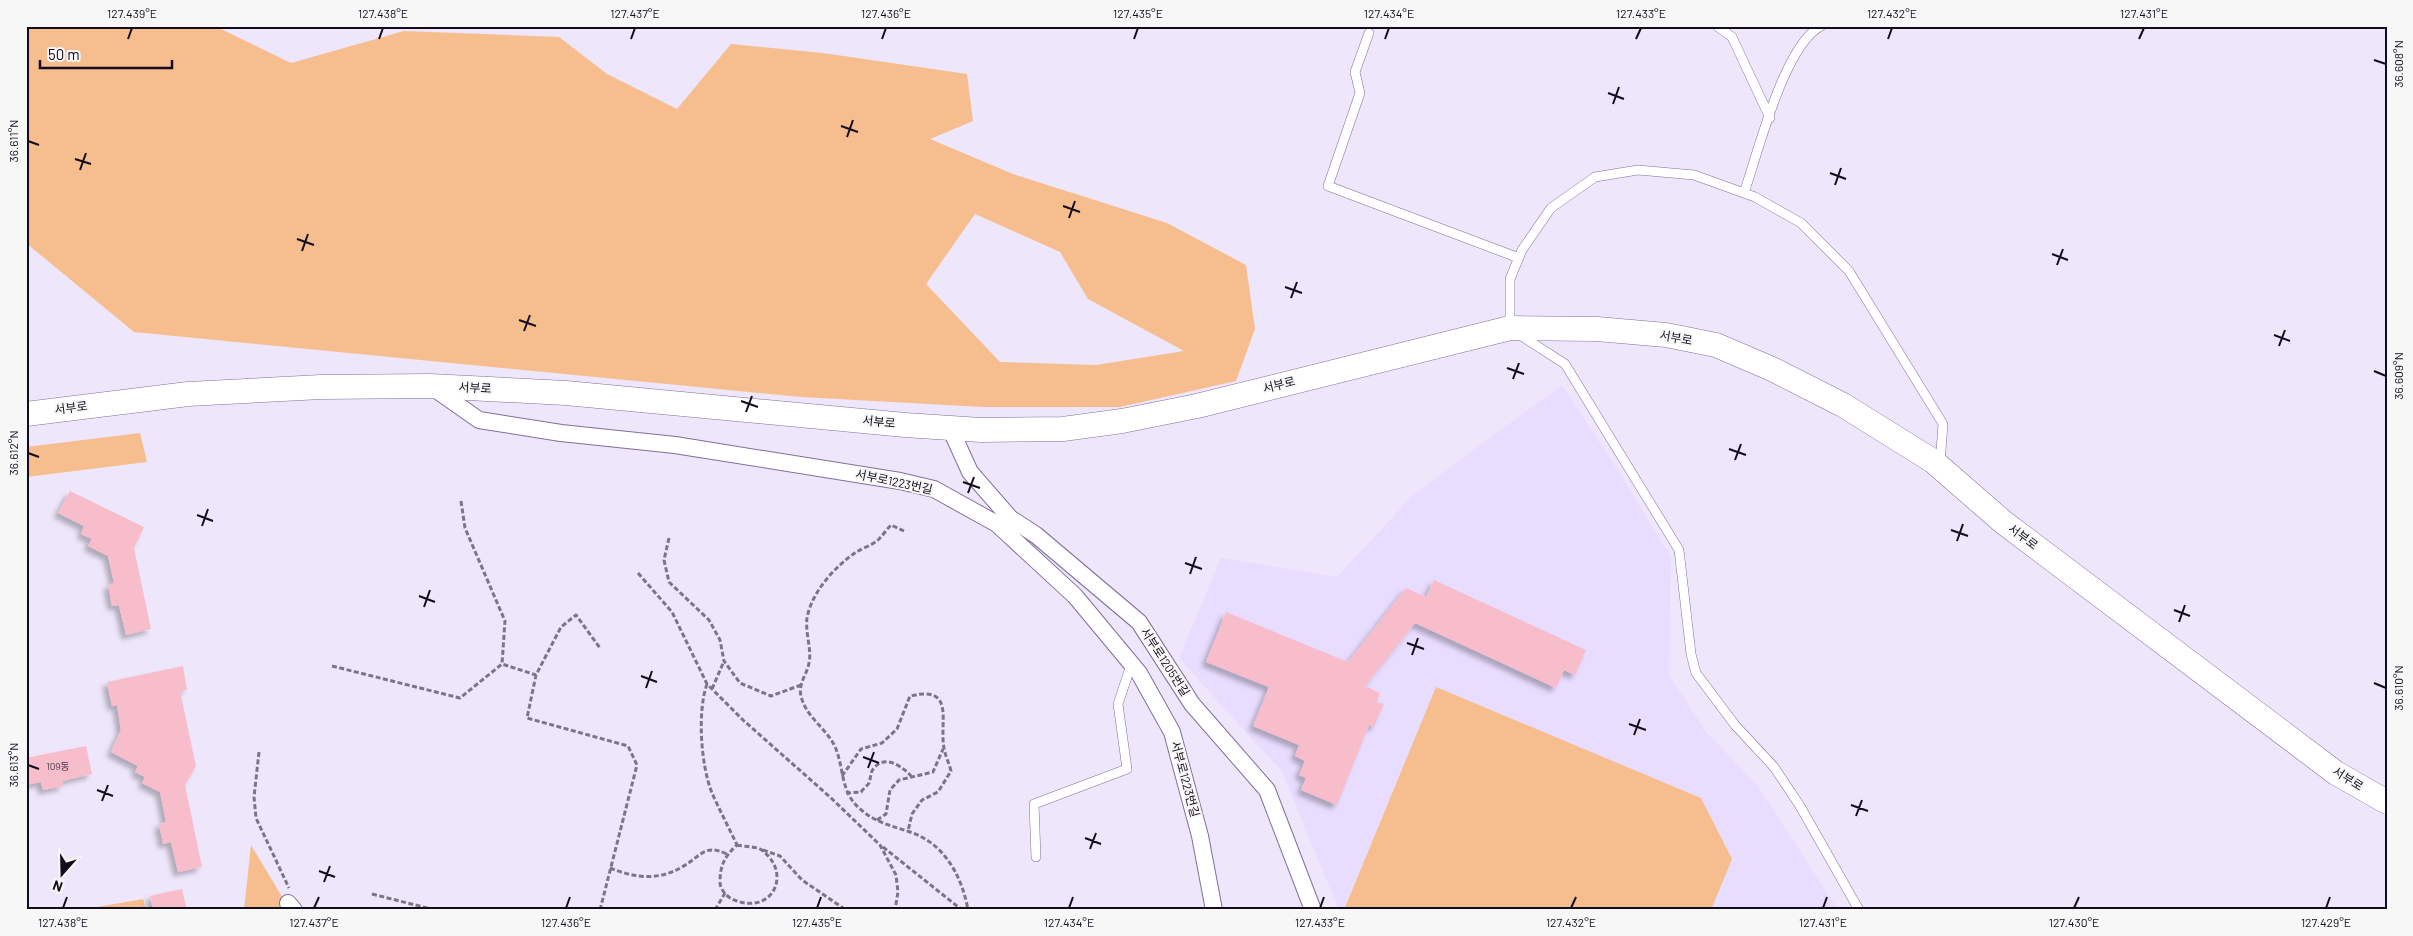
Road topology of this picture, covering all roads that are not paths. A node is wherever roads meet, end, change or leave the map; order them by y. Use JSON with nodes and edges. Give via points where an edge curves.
{"nodes":[{"id":1,"x":1717,"y":26,"type":"edge"},
{"id":2,"x":1821,"y":26,"type":"edge"},
{"id":3,"x":1369,"y":32,"type":"dead end"},
{"id":4,"x":1770,"y":118,"type":"junction"},
{"id":5,"x":1744,"y":193,"type":"junction"},
{"id":6,"x":1519,"y":258,"type":"junction"},
{"id":7,"x":1510,"y":328,"type":"junction"},
{"id":8,"x":430,"y":386,"type":"junction"},
{"id":9,"x":26,"y":414,"type":"edge"},
{"id":10,"x":950,"y":428,"type":"junction"},
{"id":11,"x":1940,"y":467,"type":"junction"},
{"id":12,"x":1088,"y":579,"type":"junction"},
{"id":13,"x":1072,"y":593,"type":"junction"},
{"id":14,"x":1131,"y":664,"type":"junction"},
{"id":15,"x":2387,"y":802,"type":"edge"},
{"id":16,"x":1036,"y":857,"type":"dead end"},
{"id":17,"x":1214,"y":910,"type":"edge"},
{"id":18,"x":1313,"y":910,"type":"edge"},
{"id":19,"x":1859,"y":910,"type":"edge"}],
"edges":[{"from":1,"to":4,"type":"lane","via":[[1732,37]]},
{"from":2,"to":4,"type":"lane","via":[[1812,31],[1786,69]]},
{"from":3,"to":6,"type":"lane","via":[[1355,72],[1360,93],[1328,186]]},
{"from":4,"to":5,"type":"lane"},
{"from":5,"to":6,"type":"lane","via":[[1694,175],[1638,170],[1595,177],[1551,208]]},
{"from":5,"to":11,"type":"lane","via":[[1801,223],[1849,271],[1943,424]]},
{"from":6,"to":7,"type":"lane","via":[[1510,279]]},
{"from":7,"to":10,"type":"main road","name":"서부로","via":[[1197,406],[1122,421],[1062,429]]},
{"from":7,"to":11,"type":"main road","name":"서부로","via":[[1597,328],[1666,335],[1716,345],[1843,405]]},
{"from":7,"to":19,"type":"lane","via":[[1565,364],[1679,550],[1690,654],[1696,673],[1735,725],[1774,767]]},
{"from":8,"to":9,"type":"main road","name":"서부로","via":[[321,387],[188,394]]},
{"from":8,"to":10,"type":"main road","name":"서부로","via":[[566,393]]},
{"from":8,"to":13,"type":"street","name":"서부로1223번길","via":[[479,420],[561,433],[675,445],[934,489],[997,524]]},
{"from":10,"to":12,"type":"street","name":"서부로1205번길","via":[[970,472],[1010,518]]},
{"from":11,"to":15,"type":"main road","name":"서부로","via":[[2003,522],[2336,772]]},
{"from":12,"to":13,"type":"street"},
{"from":12,"to":18,"type":"street","name":"서부로1205번길","via":[[1139,622],[1192,704],[1267,790]]},
{"from":13,"to":14,"type":"street","name":"서부로1223번길"},
{"from":14,"to":16,"type":"lane","via":[[1118,704],[1127,769],[1034,804]]},
{"from":14,"to":17,"type":"street","name":"서부로1223번길","via":[[1172,732],[1200,836]]}]}
